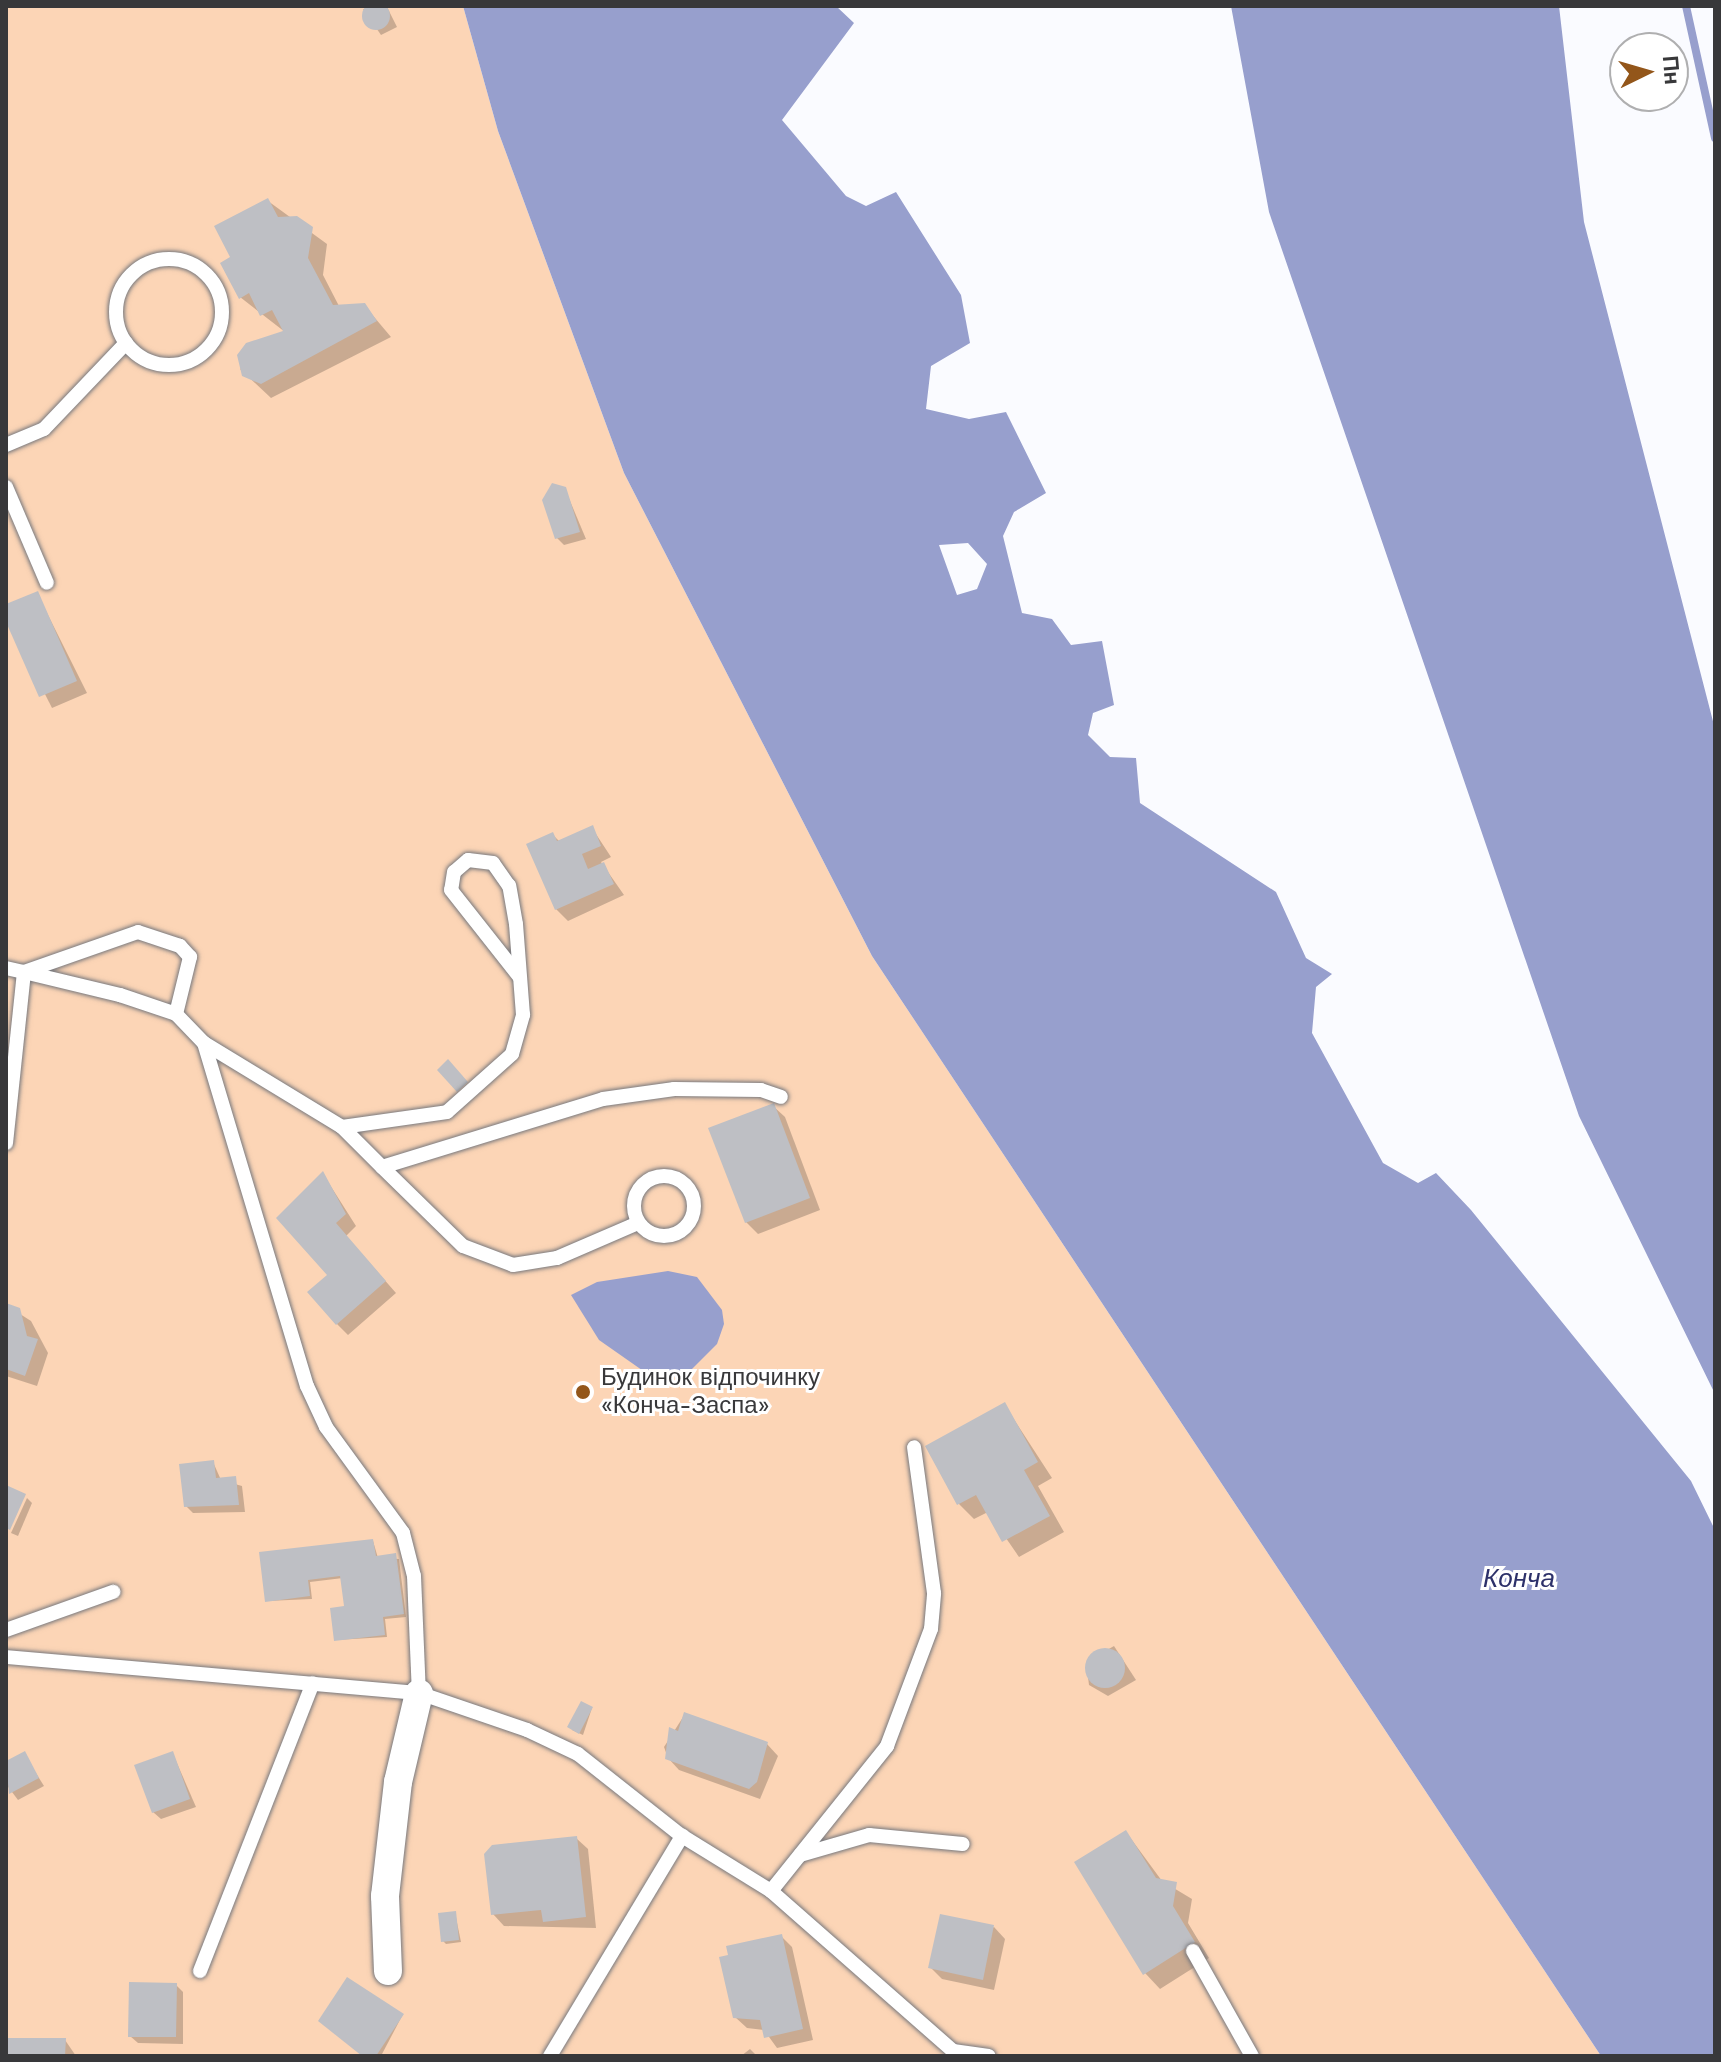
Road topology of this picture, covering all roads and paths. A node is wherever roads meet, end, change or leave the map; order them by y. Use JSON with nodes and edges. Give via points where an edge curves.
{"nodes":[{"id":1,"x":126,"y":343,"type":"junction"},
{"id":2,"x":6,"y":445,"type":"edge"},
{"id":3,"x":6,"y":487,"type":"edge"},
{"id":4,"x":47,"y":583,"type":"dead end"},
{"id":5,"x":6,"y":968,"type":"edge"},
{"id":6,"x":24,"y":972,"type":"junction"},
{"id":7,"x":519,"y":976,"type":"junction"},
{"id":8,"x":176,"y":1014,"type":"junction"},
{"id":9,"x":204,"y":1043,"type":"junction"},
{"id":10,"x":781,"y":1097,"type":"dead end"},
{"id":11,"x":342,"y":1127,"type":"junction"},
{"id":12,"x":6,"y":1143,"type":"edge"},
{"id":13,"x":382,"y":1167,"type":"junction"},
{"id":14,"x":638,"y":1223,"type":"junction"},
{"id":15,"x":914,"y":1447,"type":"dead end"},
{"id":16,"x":113,"y":1592,"type":"dead end"},
{"id":17,"x":6,"y":1630,"type":"edge"},
{"id":18,"x":6,"y":1657,"type":"edge"},
{"id":19,"x":313,"y":1683,"type":"junction"},
{"id":20,"x":419,"y":1693,"type":"junction"},
{"id":21,"x":682,"y":1836,"type":"junction"},
{"id":22,"x":963,"y":1844,"type":"dead end"},
{"id":23,"x":800,"y":1855,"type":"junction"},
{"id":24,"x":771,"y":1891,"type":"junction"},
{"id":25,"x":1193,"y":1951,"type":"dead end"},
{"id":26,"x":200,"y":1971,"type":"dead end"},
{"id":27,"x":388,"y":1971,"type":"dead end"},
{"id":28,"x":550,"y":2056,"type":"edge"},
{"id":29,"x":989,"y":2056,"type":"edge"},
{"id":30,"x":1252,"y":2056,"type":"edge"}],
"edges":[{"from":1,"to":1,"type":"lane","via":[[117,300],[136,270],[169,259],[195,266],[214,284],[218,334],[195,359],[161,365]]},
{"from":1,"to":2,"type":"lane","via":[[44,429]]},
{"from":3,"to":4,"type":"lane"},
{"from":5,"to":6,"type":"lane"},
{"from":6,"to":8,"type":"lane"},
{"from":6,"to":8,"type":"lane","via":[[138,932],[180,946],[190,957]]},
{"from":6,"to":12,"type":"lane"},
{"from":7,"to":7,"type":"lane","via":[[451,890],[454,872],[468,860],[493,863],[509,886]]},
{"from":7,"to":11,"type":"lane","via":[[523,1015],[512,1054],[483,1084],[447,1112]]},
{"from":8,"to":9,"type":"lane"},
{"from":9,"to":11,"type":"lane"},
{"from":9,"to":20,"type":"lane","via":[[307,1386],[326,1427],[403,1533],[414,1576]]},
{"from":10,"to":13,"type":"lane","via":[[761,1090],[674,1089],[603,1099]]},
{"from":11,"to":13,"type":"lane"},
{"from":13,"to":14,"type":"lane","via":[[463,1246],[513,1265],[557,1258]]},
{"from":14,"to":14,"type":"lane","via":[[634,1204],[649,1180],[678,1179],[692,1194],[693,1214],[683,1230],[654,1235]]},
{"from":15,"to":23,"type":"lane","via":[[934,1593],[931,1629],[887,1746]]},
{"from":16,"to":17,"type":"lane"},
{"from":18,"to":19,"type":"lane"},
{"from":19,"to":20,"type":"lane"},
{"from":19,"to":26,"type":"lane"},
{"from":20,"to":21,"type":"lane","via":[[578,1754]]},
{"from":20,"to":27,"type":"street","via":[[398,1782],[385,1896]]},
{"from":21,"to":24,"type":"lane"},
{"from":21,"to":28,"type":"lane"},
{"from":22,"to":23,"type":"lane","via":[[869,1835]]},
{"from":23,"to":24,"type":"lane"},
{"from":24,"to":29,"type":"lane","via":[[908,2019],[953,2051]]},
{"from":25,"to":30,"type":"lane"}]}
